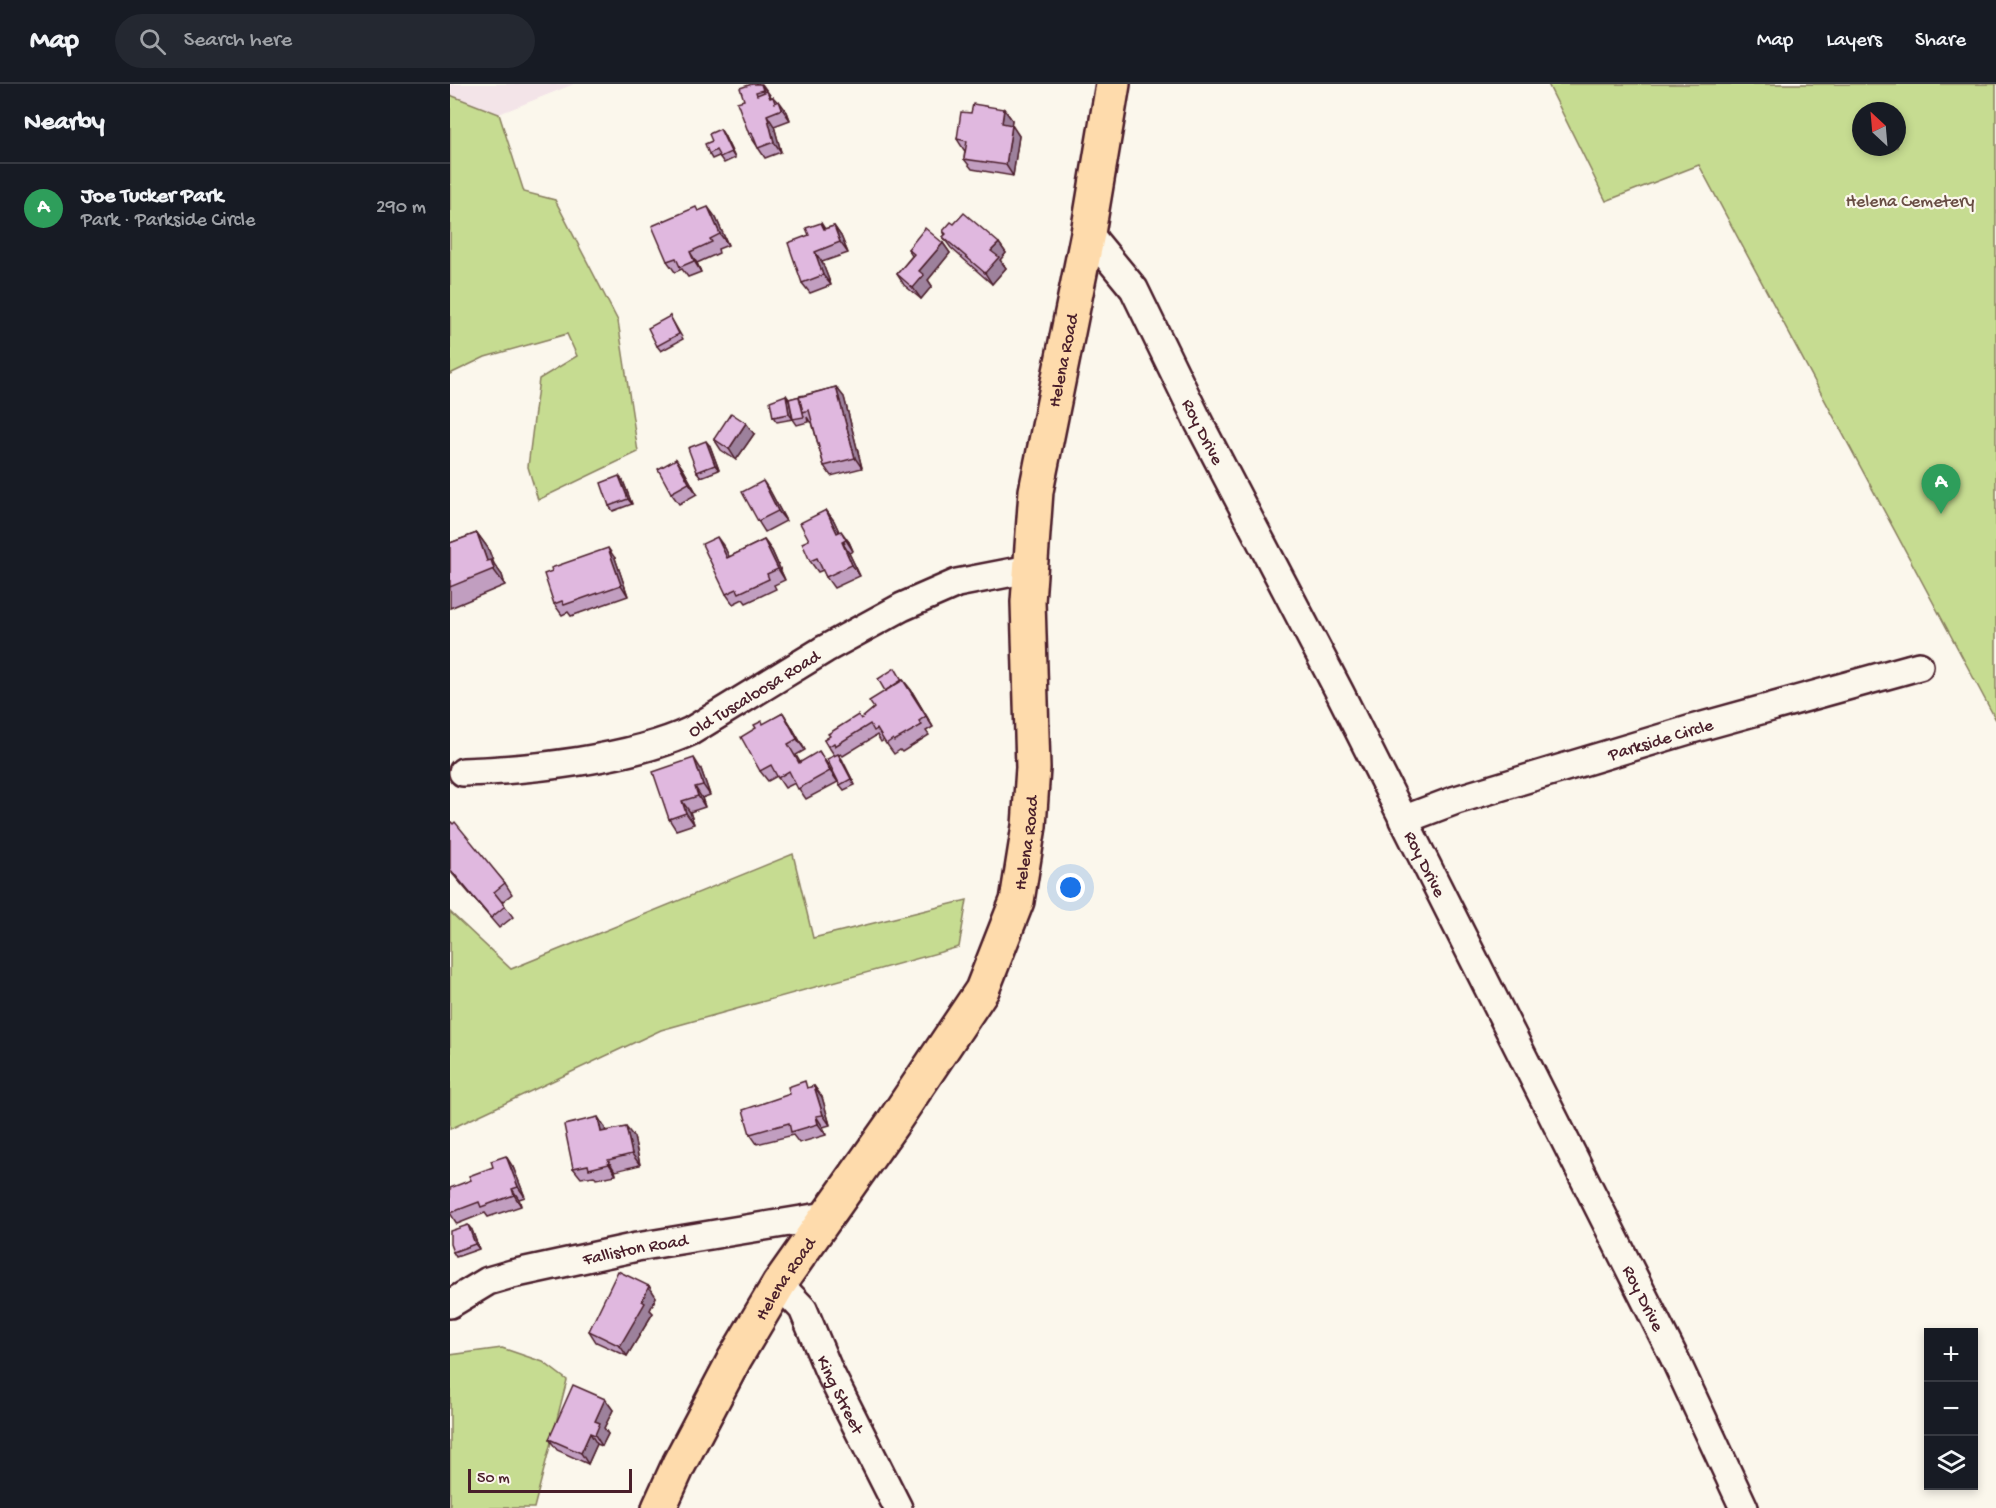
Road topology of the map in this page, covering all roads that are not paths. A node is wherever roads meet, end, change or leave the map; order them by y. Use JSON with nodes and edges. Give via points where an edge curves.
{"nodes":[{"id":1,"x":1113,"y":84,"type":"edge"},
{"id":2,"x":1088,"y":233,"type":"junction"},
{"id":3,"x":1029,"y":570,"type":"junction"},
{"id":4,"x":1919,"y":666,"type":"dead end"},
{"id":5,"x":464,"y":772,"type":"dead end"},
{"id":6,"x":1403,"y":820,"type":"junction"},
{"id":7,"x":826,"y":1215,"type":"junction"},
{"id":8,"x":779,"y":1284,"type":"junction"},
{"id":9,"x":450,"y":1304,"type":"edge"},
{"id":10,"x":659,"y":1508,"type":"edge"},
{"id":11,"x":898,"y":1508,"type":"edge"},
{"id":12,"x":1744,"y":1508,"type":"edge"}],
"edges":[{"from":1,"to":2,"type":"main road","name":"Helena Road"},
{"from":2,"to":3,"type":"main road","name":"Helena Road","via":[[1036,491]]},
{"from":2,"to":6,"type":"street","name":"Roy Drive","via":[[1134,289]]},
{"from":3,"to":5,"type":"street","name":"Old Tuscaloosa Road","via":[[957,583],[902,607],[672,740],[627,752],[512,770]]},
{"from":3,"to":7,"type":"main road","name":"Helena Road","via":[[1033,768],[1017,901],[982,990]]},
{"from":4,"to":6,"type":"street","name":"Parkside Circle","via":[[1670,736],[1456,800]]},
{"from":6,"to":12,"type":"street","name":"Roy Drive","via":[[1674,1358]]},
{"from":7,"to":8,"type":"main road","name":"Helena Road"},
{"from":7,"to":9,"type":"street","name":"Falliston Road","via":[[636,1247],[512,1274],[488,1281]]},
{"from":8,"to":10,"type":"main road","name":"Helena Road","via":[[735,1358]]},
{"from":8,"to":11,"type":"street","name":"King Street","via":[[803,1309],[828,1369]]}]}
